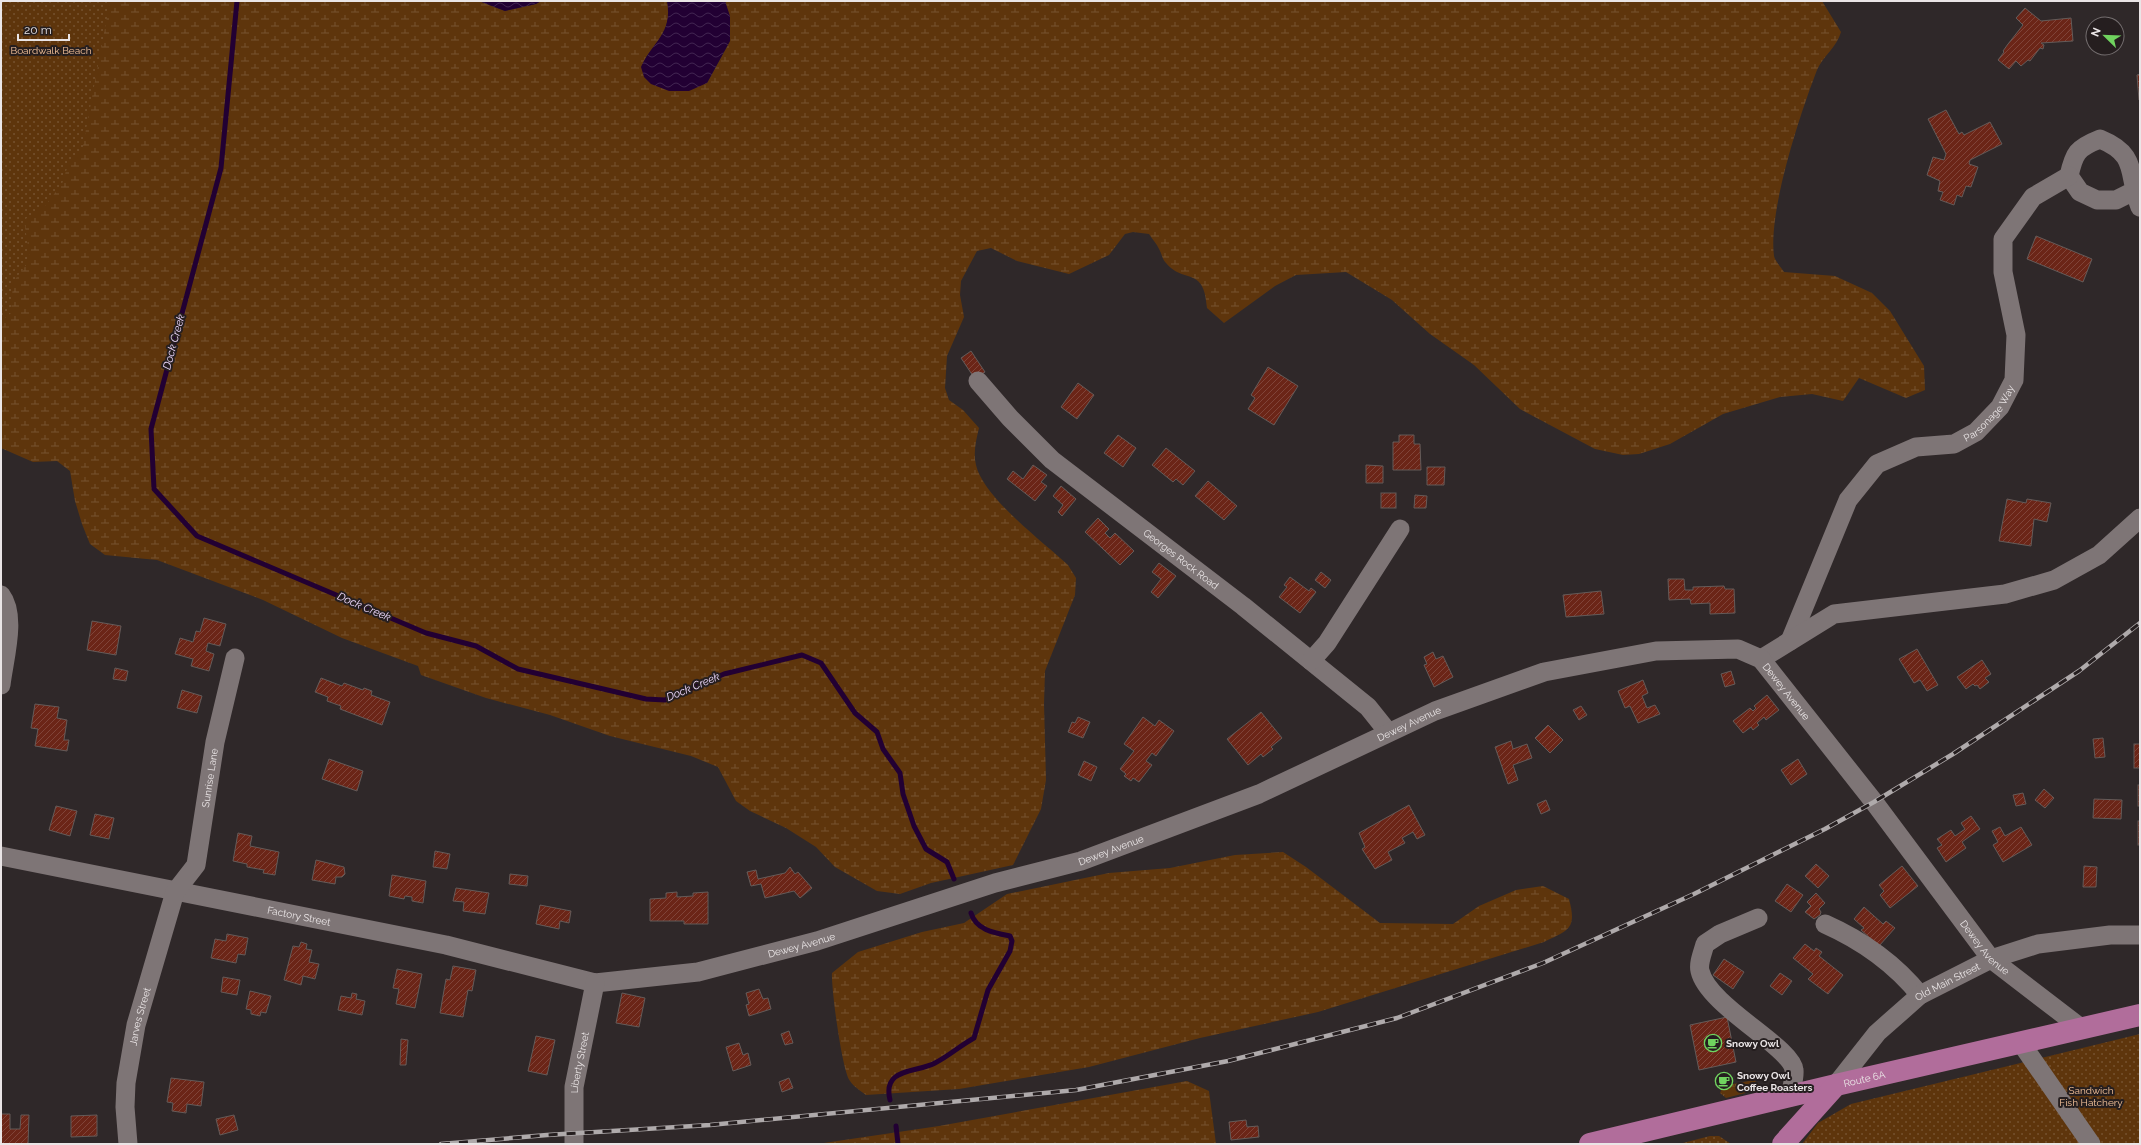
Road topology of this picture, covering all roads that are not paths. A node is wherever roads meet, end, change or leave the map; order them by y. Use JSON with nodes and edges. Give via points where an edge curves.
{"nodes":[{"id":1,"x":2070,"y":176,"type":"junction"},
{"id":2,"x":2137,"y":199,"type":"edge"},
{"id":3,"x":978,"y":381,"type":"dead end"},
{"id":4,"x":2140,"y":518,"type":"edge"},
{"id":5,"x":1400,"y":529,"type":"dead end"},
{"id":6,"x":3,"y":597,"type":"edge"},
{"id":7,"x":1790,"y":640,"type":"junction"},
{"id":8,"x":235,"y":658,"type":"dead end"},
{"id":9,"x":1761,"y":659,"type":"junction"},
{"id":10,"x":1311,"y":661,"type":"junction"},
{"id":11,"x":1,"y":685,"type":"edge"},
{"id":12,"x":1388,"y":732,"type":"junction"},
{"id":13,"x":1,"y":856,"type":"edge"},
{"id":14,"x":174,"y":892,"type":"junction"},
{"id":15,"x":1758,"y":918,"type":"dead end"},
{"id":16,"x":1825,"y":924,"type":"dead end"},
{"id":17,"x":2140,"y":935,"type":"edge"},
{"id":18,"x":1991,"y":959,"type":"junction"},
{"id":19,"x":595,"y":983,"type":"junction"},
{"id":20,"x":1920,"y":995,"type":"junction"},
{"id":21,"x":2140,"y":1015,"type":"edge"},
{"id":22,"x":2081,"y":1028,"type":"junction"},
{"id":23,"x":2021,"y":1043,"type":"junction"},
{"id":24,"x":1836,"y":1084,"type":"junction"},
{"id":25,"x":1790,"y":1097,"type":"junction"},
{"id":26,"x":128,"y":1144,"type":"edge"},
{"id":27,"x":574,"y":1144,"type":"edge"},
{"id":28,"x":1590,"y":1144,"type":"edge"},
{"id":29,"x":1780,"y":1144,"type":"edge"},
{"id":30,"x":1783,"y":1144,"type":"edge"},
{"id":31,"x":2091,"y":1144,"type":"edge"}],
"edges":[{"from":1,"to":2,"type":"street","via":[[2080,192],[2097,200]]},
{"from":1,"to":2,"type":"street","via":[[2073,158],[2082,146],[2100,139],[2116,146],[2130,162]]},
{"from":1,"to":7,"type":"street","name":"Parsonage Way","via":[[2034,196],[2003,239],[2003,272],[2016,335],[2014,380],[2000,407],[1976,432],[1954,444],[1916,447],[1877,464],[1848,500]]},
{"from":3,"to":10,"type":"street","name":"Georges Rock Road","via":[[1052,460]]},
{"from":4,"to":7,"type":"street","via":[[2099,555],[2054,580],[2005,594],[1834,614]]},
{"from":5,"to":10,"type":"street","via":[[1327,643]]},
{"from":6,"to":11,"type":"street","via":[[10,621]]},
{"from":7,"to":9,"type":"street"},
{"from":8,"to":14,"type":"street","name":"Sunrise Lane","via":[[215,742],[196,865]]},
{"from":9,"to":12,"type":"street","name":"Dewey Avenue","via":[[1738,649],[1656,651],[1544,672],[1435,711]]},
{"from":9,"to":18,"type":"street","name":"Dewey Avenue","via":[[1874,802]]},
{"from":10,"to":12,"type":"street","name":"Georges Rock Road","via":[[1368,707]]},
{"from":12,"to":19,"type":"street","name":"Dewey Avenue","via":[[1259,794],[1081,861],[995,883],[817,941],[698,972]]},
{"from":13,"to":14,"type":"street","name":"Factory Street"},
{"from":14,"to":19,"type":"street","name":"Factory Street","via":[[277,910],[446,945]]},
{"from":14,"to":26,"type":"street","name":"Jarves Street","via":[[142,998],[130,1053],[125,1107]]},
{"from":15,"to":25,"type":"street","via":[[1720,934],[1705,944],[1700,970],[1707,986],[1726,1006],[1790,1062],[1794,1069]]},
{"from":16,"to":20,"type":"street","via":[[1848,934],[1882,958]]},
{"from":17,"to":18,"type":"street","name":"Old Main Street","via":[[2110,935],[2038,944]]},
{"from":18,"to":20,"type":"street","name":"Old Main Street"},
{"from":18,"to":22,"type":"street","name":"Dewey Avenue"},
{"from":19,"to":27,"type":"street","name":"Liberty Street","via":[[574,1087]]},
{"from":20,"to":24,"type":"street","name":"Old Main Street","via":[[1877,1032]]},
{"from":21,"to":22,"type":"main road","name":"Route 6A"},
{"from":22,"to":23,"type":"main road","name":"Route 6A"},
{"from":23,"to":24,"type":"main road","name":"Route 6A"},
{"from":23,"to":31,"type":"street"},
{"from":24,"to":25,"type":"main road","name":"Route 6A"},
{"from":24,"to":30,"type":"main road"},
{"from":25,"to":28,"type":"main road","name":"Route 6A"},
{"from":25,"to":29,"type":"main road"}]}
